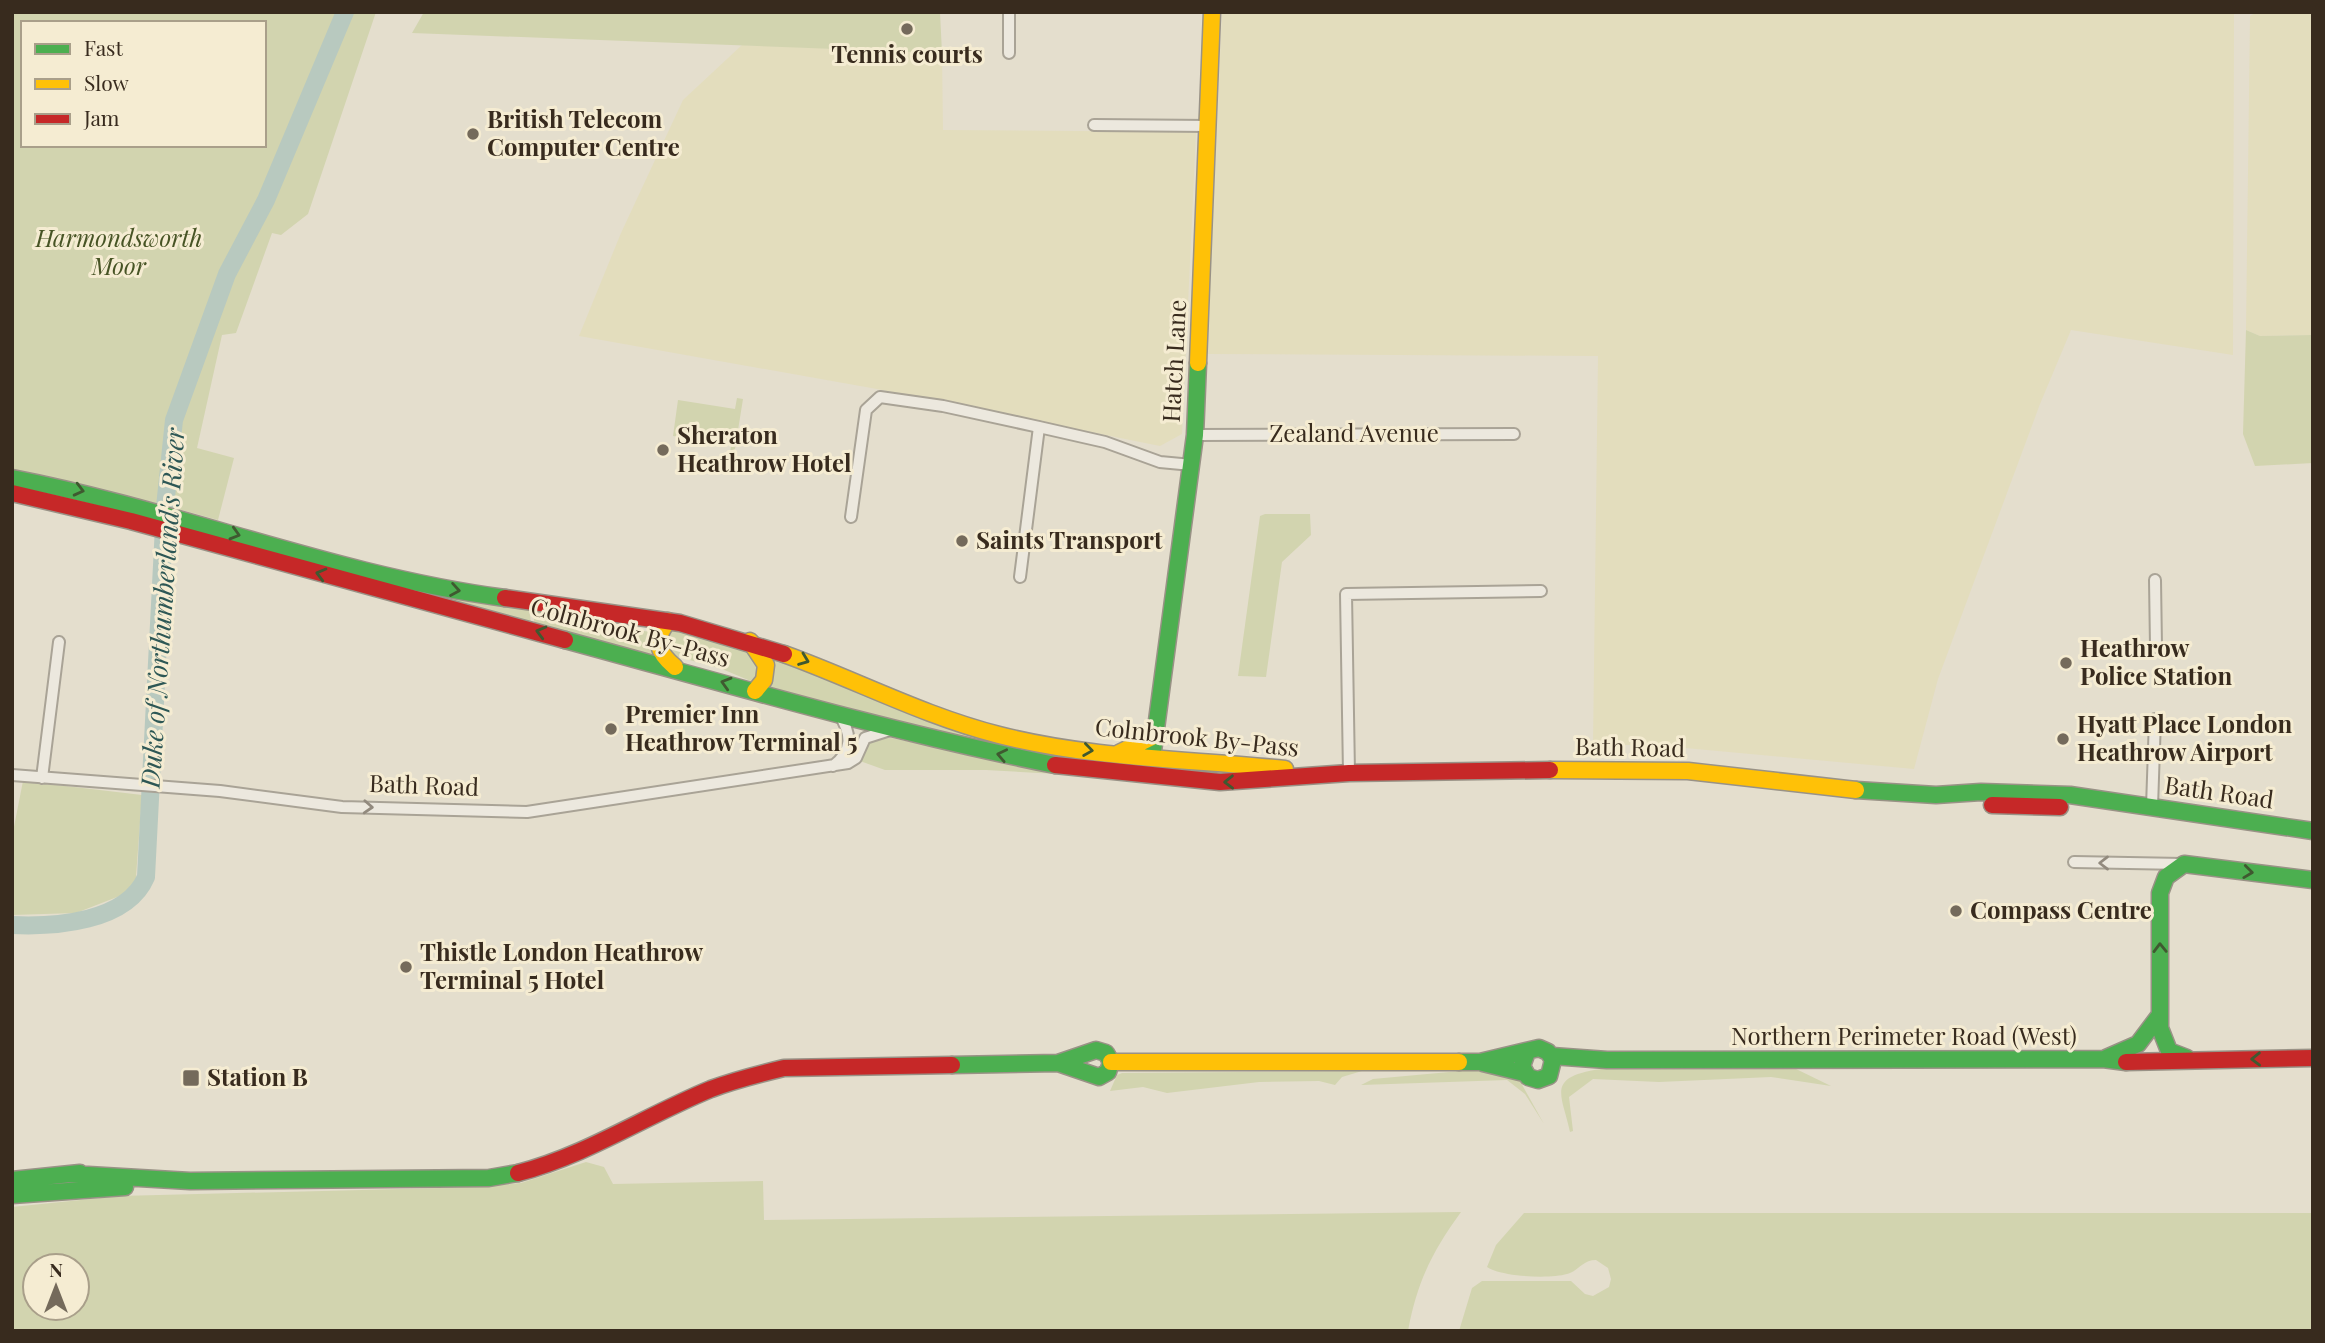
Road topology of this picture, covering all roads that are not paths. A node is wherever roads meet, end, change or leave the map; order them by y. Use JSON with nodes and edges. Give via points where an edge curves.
{"nodes":[{"id":1,"x":1009,"y":12,"type":"edge"},
{"id":2,"x":1212,"y":12,"type":"edge"},
{"id":3,"x":1009,"y":53,"type":"dead end"},
{"id":4,"x":1094,"y":125,"type":"dead end"},
{"id":5,"x":1209,"y":126,"type":"junction"},
{"id":6,"x":1039,"y":427,"type":"junction"},
{"id":7,"x":1514,"y":434,"type":"dead end"},
{"id":8,"x":1195,"y":435,"type":"junction"},
{"id":9,"x":1192,"y":466,"type":"junction"},
{"id":10,"x":12,"y":478,"type":"edge"},
{"id":11,"x":12,"y":493,"type":"edge"},
{"id":12,"x":851,"y":517,"type":"dead end"},
{"id":13,"x":1020,"y":577,"type":"dead end"},
{"id":14,"x":2155,"y":580,"type":"dead end"},
{"id":15,"x":1541,"y":591,"type":"dead end"},
{"id":16,"x":668,"y":621,"type":"junction"},
{"id":17,"x":750,"y":641,"type":"junction"},
{"id":18,"x":60,"y":642,"type":"dead end"},
{"id":19,"x":2156,"y":647,"type":"dead end"},
{"id":20,"x":678,"y":670,"type":"junction"},
{"id":21,"x":755,"y":691,"type":"junction"},
{"id":22,"x":1159,"y":710,"type":"junction"},
{"id":23,"x":839,"y":713,"type":"junction"},
{"id":24,"x":2155,"y":719,"type":"dead end"},
{"id":25,"x":900,"y":729,"type":"junction"},
{"id":26,"x":1154,"y":736,"type":"junction"},
{"id":27,"x":1114,"y":754,"type":"junction"},
{"id":28,"x":1159,"y":758,"type":"junction"},
{"id":29,"x":833,"y":766,"type":"junction"},
{"id":30,"x":1321,"y":773,"type":"junction"},
{"id":31,"x":1349,"y":773,"type":"junction"},
{"id":32,"x":12,"y":775,"type":"edge"},
{"id":33,"x":42,"y":778,"type":"junction"},
{"id":34,"x":1157,"y":778,"type":"junction"},
{"id":35,"x":2152,"y":807,"type":"junction"},
{"id":36,"x":2313,"y":831,"type":"edge"},
{"id":37,"x":2074,"y":862,"type":"dead end"},
{"id":38,"x":2140,"y":863,"type":"junction"},
{"id":39,"x":2184,"y":864,"type":"junction"},
{"id":40,"x":2313,"y":880,"type":"edge"},
{"id":41,"x":2160,"y":893,"type":"junction"},
{"id":42,"x":2160,"y":1016,"type":"junction"},
{"id":43,"x":1527,"y":1052,"type":"junction"},
{"id":44,"x":1552,"y":1056,"type":"junction"},
{"id":45,"x":2313,"y":1058,"type":"edge"},
{"id":46,"x":2103,"y":1059,"type":"junction"},
{"id":47,"x":1607,"y":1060,"type":"junction"},
{"id":48,"x":2199,"y":1060,"type":"junction"},
{"id":49,"x":1480,"y":1062,"type":"junction"},
{"id":50,"x":1524,"y":1073,"type":"junction"},
{"id":51,"x":1549,"y":1076,"type":"junction"},
{"id":52,"x":120,"y":1170,"type":"junction"},
{"id":53,"x":71,"y":1174,"type":"junction"},
{"id":54,"x":95,"y":1177,"type":"junction"},
{"id":55,"x":341,"y":1177,"type":"junction"},
{"id":56,"x":12,"y":1180,"type":"edge"},
{"id":57,"x":190,"y":1181,"type":"junction"},
{"id":58,"x":12,"y":1194,"type":"edge"}],
"edges":[{"from":1,"to":3,"type":"street"},
{"from":2,"to":5,"type":"main road","name":"Hatch Lane"},
{"from":4,"to":5,"type":"street"},
{"from":5,"to":8,"type":"main road","name":"Hatch Lane"},
{"from":6,"to":9,"type":"street","via":[[1105,442],[1160,462]]},
{"from":6,"to":12,"type":"street","via":[[880,397],[866,410]]},
{"from":6,"to":13,"type":"street"},
{"from":7,"to":8,"type":"street","name":"Zealand Avenue"},
{"from":8,"to":9,"type":"main road","name":"Hatch Lane"},
{"from":9,"to":22,"type":"main road","name":"Hatch Lane"},
{"from":10,"to":16,"type":"main road","name":"Colnbrook By-Pass","one_way":true,"via":[[71,488],[403,580]]},
{"from":20,"to":11,"type":"main road","name":"Colnbrook By-Pass","one_way":true},
{"from":14,"to":19,"type":"street"},
{"from":15,"to":31,"type":"street","via":[[1346,594]]},
{"from":16,"to":17,"type":"main road","name":"Colnbrook By-Pass"},
{"from":16,"to":20,"type":"main road","via":[[656,635],[656,646],[663,659]]},
{"from":17,"to":21,"type":"main road","via":[[766,664],[764,680]]},
{"from":17,"to":27,"type":"main road","name":"Colnbrook By-Pass","one_way":true,"via":[[979,730]]},
{"from":18,"to":33,"type":"street"},
{"from":21,"to":20,"type":"main road","name":"Colnbrook By-Pass","one_way":true},
{"from":21,"to":23,"type":"main road","name":"Colnbrook By-Pass"},
{"from":22,"to":26,"type":"main road","name":"Hatch Lane"},
{"from":22,"to":28,"type":"main road","name":"Hatch Lane"},
{"from":23,"to":25,"type":"main road","name":"Colnbrook By-Pass"},
{"from":23,"to":29,"type":"street","via":[[850,741]]},
{"from":24,"to":35,"type":"street"},
{"from":25,"to":29,"type":"street","name":"Bath Road","via":[[864,738],[854,760]]},
{"from":34,"to":25,"type":"main road","name":"Colnbrook By-Pass","one_way":true,"via":[[1069,768]]},
{"from":26,"to":27,"type":"main road"},
{"from":26,"to":28,"type":"main road","name":"Hatch Lane"},
{"from":27,"to":28,"type":"main road","name":"Colnbrook By-Pass"},
{"from":28,"to":30,"type":"main road","name":"Colnbrook By-Pass"},
{"from":28,"to":34,"type":"main road","name":"Hatch Lane"},
{"from":33,"to":29,"type":"street","name":"Bath Road","one_way":true,"via":[[220,791],[342,807],[538,811]]},
{"from":30,"to":31,"type":"main road","name":"Bath Road"},
{"from":30,"to":34,"type":"main road","name":"Colnbrook By-Pass","one_way":true,"via":[[1234,782]]},
{"from":31,"to":35,"type":"main road","name":"Bath Road","via":[[1688,771],[1832,789],[2070,795]]},
{"from":32,"to":33,"type":"street","name":"Bath Road"},
{"from":35,"to":36,"type":"main road","name":"Bath Road"},
{"from":38,"to":37,"type":"street","one_way":true},
{"from":38,"to":39,"type":"street"},
{"from":38,"to":41,"type":"street","via":[[2158,874]]},
{"from":39,"to":40,"type":"main road","one_way":true},
{"from":39,"to":41,"type":"main road","via":[[2166,877]]},
{"from":42,"to":41,"type":"main road","one_way":true},
{"from":42,"to":46,"type":"main road","via":[[2138,1044]]},
{"from":42,"to":48,"type":"main road","via":[[2168,1051]]},
{"from":43,"to":44,"type":"main road","via":[[1539,1048]]},
{"from":43,"to":49,"type":"main road"},
{"from":43,"to":50,"type":"main road","via":[[1522,1062]]},
{"from":44,"to":47,"type":"main road","name":"Northern Perimeter Road (West)"},
{"from":44,"to":51,"type":"main road"},
{"from":45,"to":48,"type":"main road","name":"Northern Perimeter Road (West)","one_way":true},
{"from":46,"to":47,"type":"main road","name":"Northern Perimeter Road (West)"},
{"from":46,"to":48,"type":"main road","name":"Northern Perimeter Road (West)"},
{"from":47,"to":51,"type":"main road","name":"Northern Perimeter Road (West)"},
{"from":49,"to":50,"type":"main road"},
{"from":49,"to":55,"type":"main road","via":[[1111,1062],[1108,1072],[1099,1077],[1087,1062],[784,1068],[704,1093],[568,1160],[515,1175],[463,1180]]},
{"from":50,"to":51,"type":"main road","via":[[1538,1080]]},
{"from":52,"to":53,"type":"main road"},
{"from":52,"to":54,"type":"main road"},
{"from":52,"to":55,"type":"main road","via":[[294,1171]]},
{"from":53,"to":54,"type":"main road"},
{"from":53,"to":56,"type":"main road"},
{"from":54,"to":57,"type":"main road"},
{"from":54,"to":58,"type":"main road"},
{"from":55,"to":57,"type":"main road"},
{"from":57,"to":58,"type":"main road"}]}
